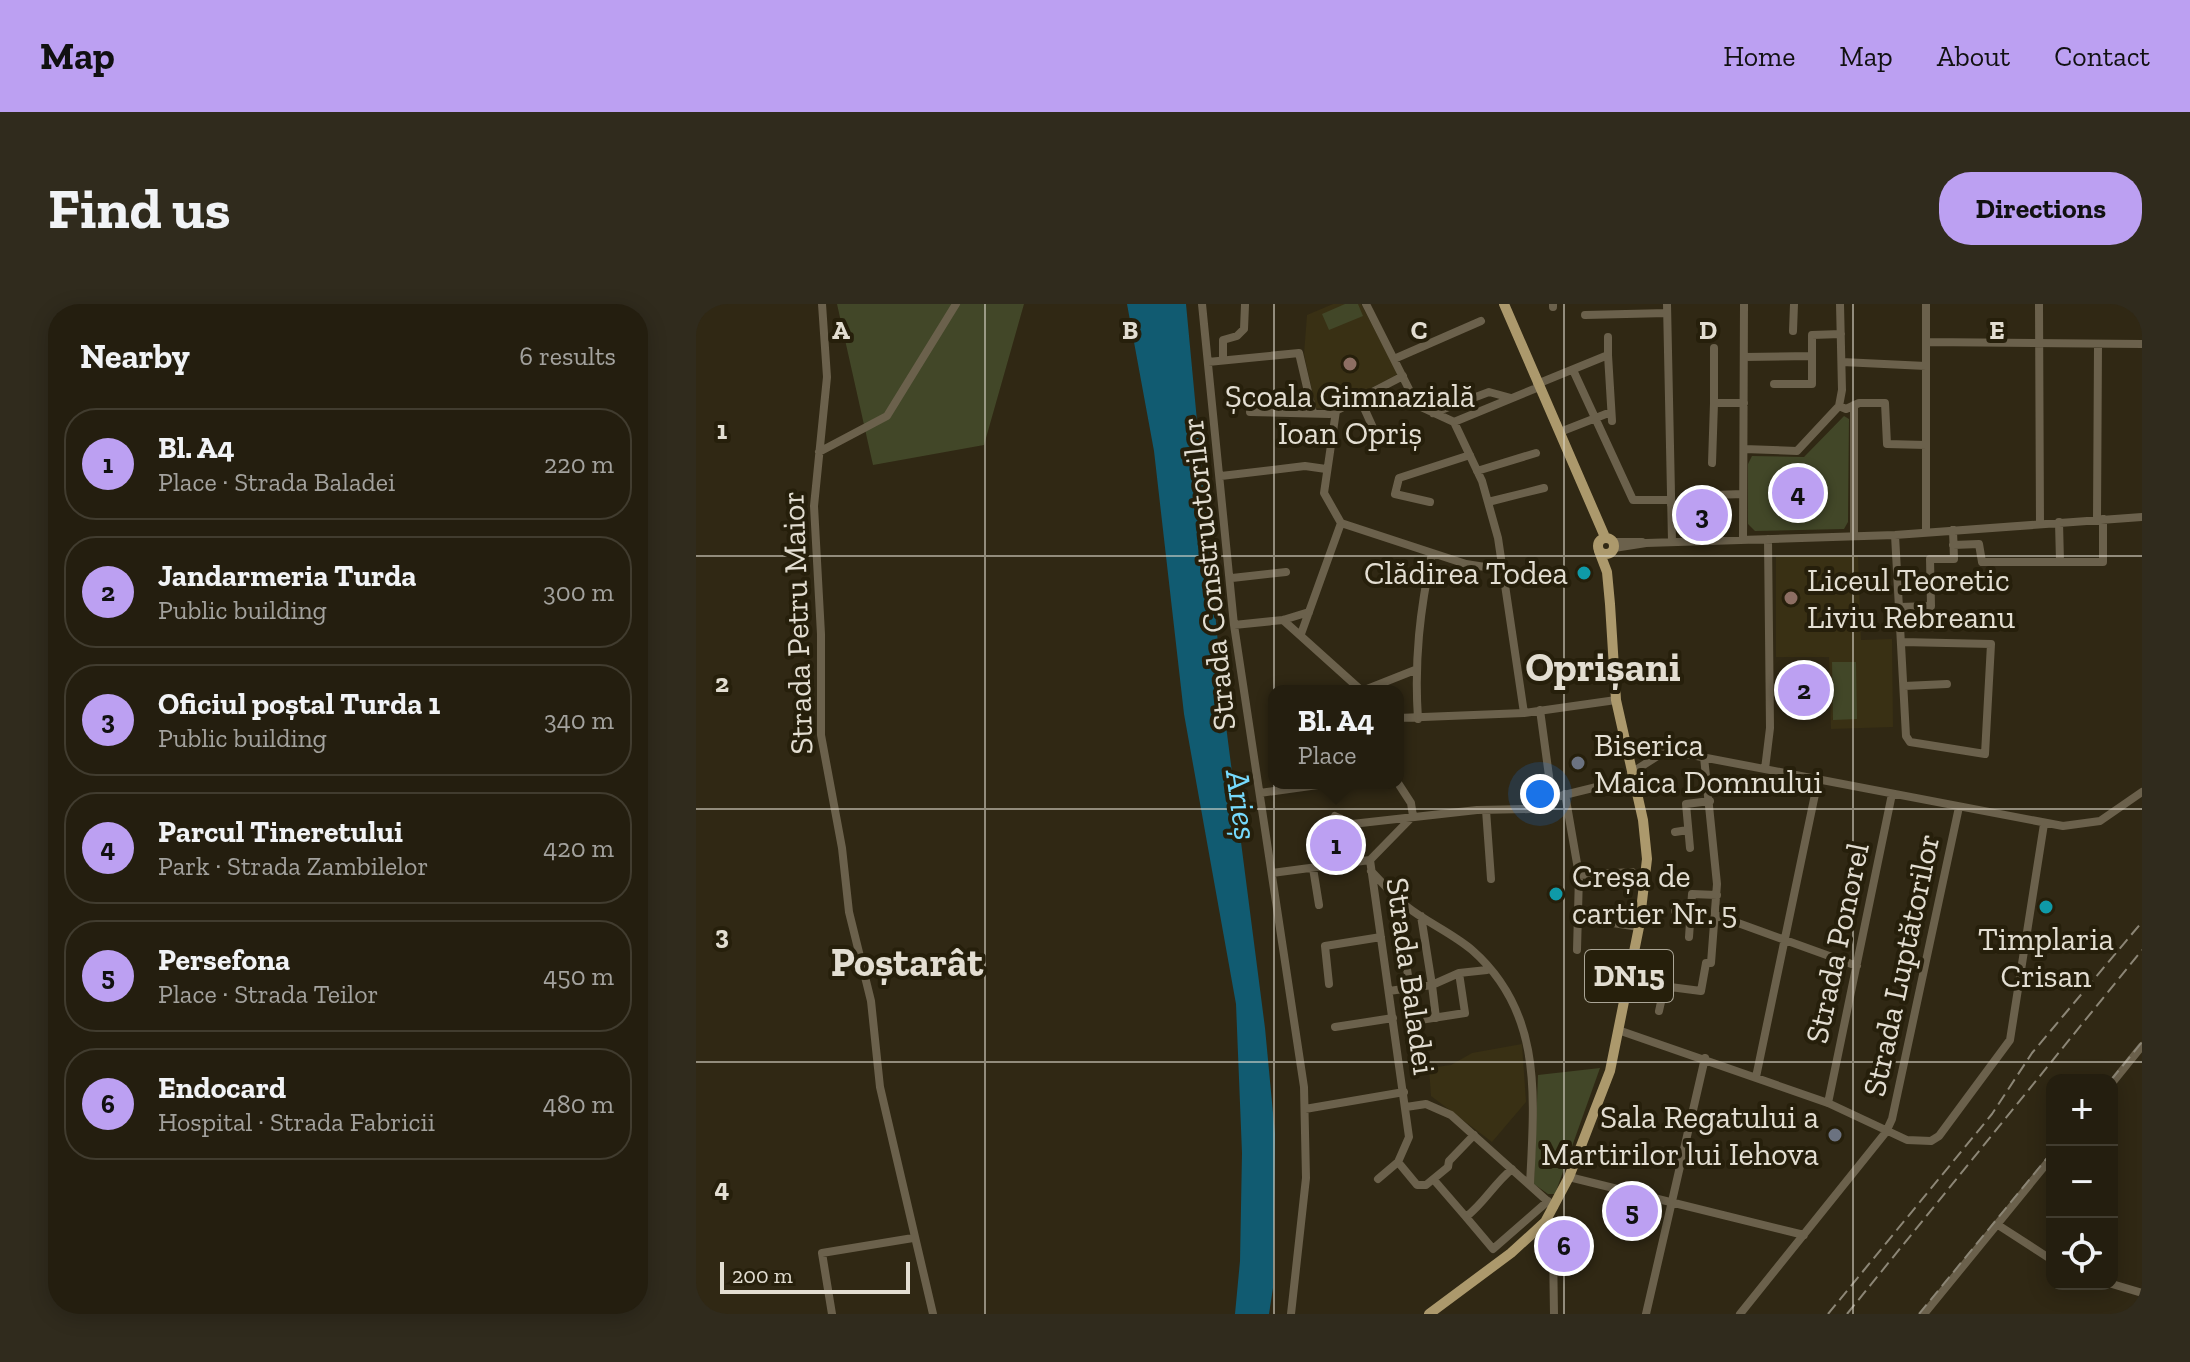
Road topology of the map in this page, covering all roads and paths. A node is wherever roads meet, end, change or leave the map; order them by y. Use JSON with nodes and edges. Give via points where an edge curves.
{"nodes":[{"id":1,"x":822,"y":304,"type":"edge"},
{"id":2,"x":956,"y":304,"type":"edge"},
{"id":3,"x":1202,"y":304,"type":"edge"},
{"id":4,"x":1366,"y":304,"type":"edge"},
{"id":5,"x":1504,"y":304,"type":"edge"},
{"id":6,"x":1744,"y":304,"type":"edge"},
{"id":7,"x":1794,"y":304,"type":"edge"},
{"id":8,"x":1840,"y":304,"type":"edge"},
{"id":9,"x":1926,"y":304,"type":"edge"},
{"id":10,"x":2039,"y":304,"type":"edge"},
{"id":11,"x":1245,"y":305,"type":"edge"},
{"id":12,"x":1667,"y":309,"type":"edge"},
{"id":13,"x":1585,"y":315,"type":"dead end"},
{"id":14,"x":1481,"y":321,"type":"dead end"},
{"id":15,"x":1793,"y":331,"type":"dead end"},
{"id":16,"x":1841,"y":334,"type":"junction"},
{"id":17,"x":1608,"y":337,"type":"dead end"},
{"id":18,"x":1926,"y":342,"type":"junction"},
{"id":19,"x":2040,"y":344,"type":"junction"},
{"id":20,"x":2142,"y":344,"type":"edge"},
{"id":21,"x":2098,"y":345,"type":"junction"},
{"id":22,"x":1714,"y":348,"type":"dead end"},
{"id":23,"x":1608,"y":355,"type":"junction"},
{"id":24,"x":1812,"y":356,"type":"junction"},
{"id":25,"x":1744,"y":357,"type":"junction"},
{"id":26,"x":1394,"y":359,"type":"junction"},
{"id":27,"x":1223,"y":360,"type":"junction"},
{"id":28,"x":1208,"y":362,"type":"junction"},
{"id":29,"x":1842,"y":362,"type":"junction"},
{"id":30,"x":1926,"y":366,"type":"junction"},
{"id":31,"x":1573,"y":370,"type":"junction"},
{"id":32,"x":1403,"y":376,"type":"junction"},
{"id":33,"x":1774,"y":384,"type":"dead end"},
{"id":34,"x":1538,"y":386,"type":"junction"},
{"id":35,"x":1360,"y":399,"type":"junction"},
{"id":36,"x":1512,"y":399,"type":"junction"},
{"id":37,"x":1714,"y":403,"type":"junction"},
{"id":38,"x":1744,"y":403,"type":"junction"},
{"id":39,"x":1854,"y":405,"type":"junction"},
{"id":40,"x":1839,"y":406,"type":"junction"},
{"id":41,"x":1336,"y":411,"type":"junction"},
{"id":42,"x":1250,"y":412,"type":"dead end"},
{"id":43,"x":1313,"y":413,"type":"junction"},
{"id":44,"x":1433,"y":414,"type":"junction"},
{"id":45,"x":1597,"y":417,"type":"junction"},
{"id":46,"x":1454,"y":422,"type":"junction"},
{"id":47,"x":1374,"y":430,"type":"dead end"},
{"id":48,"x":1560,"y":432,"type":"junction"},
{"id":49,"x":1926,"y":445,"type":"junction"},
{"id":50,"x":1744,"y":449,"type":"junction"},
{"id":51,"x":819,"y":452,"type":"junction"},
{"id":52,"x":1536,"y":453,"type":"dead end"},
{"id":53,"x":1470,"y":455,"type":"junction"},
{"id":54,"x":1712,"y":463,"type":"dead end"},
{"id":55,"x":1326,"y":469,"type":"junction"},
{"id":56,"x":1477,"y":471,"type":"junction"},
{"id":57,"x":1221,"y":476,"type":"junction"},
{"id":58,"x":1544,"y":488,"type":"dead end"},
{"id":59,"x":1743,"y":494,"type":"junction"},
{"id":60,"x":1714,"y":495,"type":"dead end"},
{"id":61,"x":1430,"y":502,"type":"dead end"},
{"id":62,"x":1488,"y":502,"type":"junction"},
{"id":63,"x":1671,"y":502,"type":"junction"},
{"id":64,"x":1703,"y":504,"type":"dead end"},
{"id":65,"x":2142,"y":517,"type":"edge"},
{"id":66,"x":2100,"y":519,"type":"junction"},
{"id":67,"x":2059,"y":522,"type":"junction"},
{"id":68,"x":1341,"y":523,"type":"junction"},
{"id":69,"x":2040,"y":524,"type":"junction"},
{"id":70,"x":1953,"y":530,"type":"junction"},
{"id":71,"x":1926,"y":532,"type":"junction"},
{"id":72,"x":1895,"y":535,"type":"junction"},
{"id":73,"x":1854,"y":536,"type":"junction"},
{"id":74,"x":1743,"y":539,"type":"junction"},
{"id":75,"x":1768,"y":539,"type":"junction"},
{"id":76,"x":1672,"y":541,"type":"junction"},
{"id":77,"x":1953,"y":545,"type":"junction"},
{"id":78,"x":1606,"y":546,"type":"junction"},
{"id":79,"x":1432,"y":553,"type":"junction"},
{"id":80,"x":2060,"y":562,"type":"junction"},
{"id":81,"x":1504,"y":570,"type":"junction"},
{"id":82,"x":1286,"y":572,"type":"dead end"},
{"id":83,"x":1232,"y":578,"type":"junction"},
{"id":84,"x":1900,"y":607,"type":"junction"},
{"id":85,"x":1309,"y":612,"type":"junction"},
{"id":86,"x":1283,"y":620,"type":"junction"},
{"id":87,"x":1234,"y":625,"type":"junction"},
{"id":88,"x":1301,"y":634,"type":"junction"},
{"id":89,"x":1902,"y":642,"type":"junction"},
{"id":90,"x":1415,"y":670,"type":"junction"},
{"id":91,"x":1947,"y":684,"type":"dead end"},
{"id":92,"x":1356,"y":685,"type":"edge"},
{"id":93,"x":1377,"y":685,"type":"edge"},
{"id":94,"x":1904,"y":686,"type":"junction"},
{"id":95,"x":1616,"y":700,"type":"junction"},
{"id":96,"x":1540,"y":710,"type":"junction"},
{"id":97,"x":1524,"y":713,"type":"junction"},
{"id":98,"x":1404,"y":718,"type":"edge"},
{"id":99,"x":1418,"y":719,"type":"junction"},
{"id":100,"x":1623,"y":742,"type":"junction"},
{"id":101,"x":1667,"y":750,"type":"junction"},
{"id":102,"x":1704,"y":757,"type":"junction"},
{"id":103,"x":1765,"y":769,"type":"junction"},
{"id":104,"x":1631,"y":773,"type":"junction"},
{"id":105,"x":1818,"y":780,"type":"junction"},
{"id":106,"x":1621,"y":781,"type":"dead end"},
{"id":107,"x":1289,"y":789,"type":"edge"},
{"id":108,"x":1402,"y":789,"type":"edge"},
{"id":109,"x":2142,"y":792,"type":"edge"},
{"id":110,"x":1260,"y":793,"type":"junction"},
{"id":111,"x":1565,"y":794,"type":"junction"},
{"id":112,"x":1892,"y":794,"type":"junction"},
{"id":113,"x":1552,"y":798,"type":"junction"},
{"id":114,"x":1710,"y":801,"type":"junction"},
{"id":115,"x":1959,"y":807,"type":"junction"},
{"id":116,"x":1486,"y":810,"type":"junction"},
{"id":117,"x":1335,"y":816,"type":"dead end"},
{"id":118,"x":1413,"y":816,"type":"junction"},
{"id":119,"x":2044,"y":824,"type":"junction"},
{"id":120,"x":1688,"y":830,"type":"junction"},
{"id":121,"x":1675,"y":832,"type":"dead end"},
{"id":122,"x":1690,"y":848,"type":"dead end"},
{"id":123,"x":1370,"y":860,"type":"junction"},
{"id":124,"x":1313,"y":868,"type":"junction"},
{"id":125,"x":1371,"y":871,"type":"junction"},
{"id":126,"x":1632,"y":872,"type":"dead end"},
{"id":127,"x":1272,"y":873,"type":"junction"},
{"id":128,"x":1579,"y":875,"type":"junction"},
{"id":129,"x":1491,"y":879,"type":"dead end"},
{"id":130,"x":1717,"y":895,"type":"junction"},
{"id":131,"x":1319,"y":905,"type":"dead end"},
{"id":132,"x":1675,"y":911,"type":"dead end"},
{"id":133,"x":1691,"y":912,"type":"junction"},
{"id":134,"x":1716,"y":915,"type":"junction"},
{"id":135,"x":1421,"y":916,"type":"junction"},
{"id":136,"x":1580,"y":918,"type":"junction"},
{"id":137,"x":1639,"y":927,"type":"junction"},
{"id":138,"x":1381,"y":937,"type":"junction"},
{"id":139,"x":1689,"y":937,"type":"dead end"},
{"id":140,"x":1785,"y":940,"type":"junction"},
{"id":141,"x":1404,"y":950,"type":"dead end"},
{"id":142,"x":1577,"y":950,"type":"dead end"},
{"id":143,"x":1857,"y":966,"type":"junction"},
{"id":144,"x":1487,"y":970,"type":"junction"},
{"id":145,"x":1459,"y":973,"type":"junction"},
{"id":146,"x":1329,"y":984,"type":"dead end"},
{"id":147,"x":1432,"y":985,"type":"junction"},
{"id":148,"x":1410,"y":988,"type":"junction"},
{"id":149,"x":1389,"y":991,"type":"junction"},
{"id":150,"x":1659,"y":1011,"type":"dead end"},
{"id":151,"x":1393,"y":1018,"type":"junction"},
{"id":152,"x":1436,"y":1018,"type":"junction"},
{"id":153,"x":1420,"y":1020,"type":"dead end"},
{"id":154,"x":1335,"y":1027,"type":"dead end"},
{"id":155,"x":1618,"y":1030,"type":"junction"},
{"id":156,"x":2142,"y":1046,"type":"edge"},
{"id":157,"x":1705,"y":1058,"type":"junction"},
{"id":158,"x":2118,"y":1076,"type":"edge"},
{"id":159,"x":1756,"y":1077,"type":"junction"},
{"id":160,"x":1404,"y":1092,"type":"junction"},
{"id":161,"x":1828,"y":1103,"type":"junction"},
{"id":162,"x":1406,"y":1107,"type":"junction"},
{"id":163,"x":1305,"y":1109,"type":"junction"},
{"id":164,"x":1886,"y":1132,"type":"junction"},
{"id":165,"x":1474,"y":1135,"type":"junction"},
{"id":166,"x":1398,"y":1162,"type":"junction"},
{"id":167,"x":2046,"y":1165,"type":"edge"},
{"id":168,"x":1512,"y":1169,"type":"junction"},
{"id":169,"x":1569,"y":1177,"type":"junction"},
{"id":170,"x":1378,"y":1179,"type":"dead end"},
{"id":171,"x":1434,"y":1180,"type":"junction"},
{"id":172,"x":1530,"y":1185,"type":"junction"},
{"id":173,"x":1672,"y":1203,"type":"junction"},
{"id":174,"x":1551,"y":1204,"type":"junction"},
{"id":175,"x":1466,"y":1217,"type":"junction"},
{"id":176,"x":1545,"y":1222,"type":"junction"},
{"id":177,"x":1998,"y":1225,"type":"junction"},
{"id":178,"x":1804,"y":1235,"type":"junction"},
{"id":179,"x":913,"y":1238,"type":"junction"},
{"id":180,"x":2046,"y":1256,"type":"edge"},
{"id":181,"x":2118,"y":1286,"type":"edge"},
{"id":182,"x":2142,"y":1293,"type":"edge"},
{"id":183,"x":1444,"y":1303,"type":"junction"},
{"id":184,"x":832,"y":1314,"type":"edge"},
{"id":185,"x":933,"y":1314,"type":"edge"},
{"id":186,"x":1291,"y":1314,"type":"edge"},
{"id":187,"x":1429,"y":1314,"type":"edge"},
{"id":188,"x":1449,"y":1314,"type":"edge"},
{"id":189,"x":1554,"y":1314,"type":"edge"},
{"id":190,"x":1646,"y":1314,"type":"edge"},
{"id":191,"x":1740,"y":1314,"type":"edge"},
{"id":192,"x":1924,"y":1314,"type":"edge"}],
"edges":[{"from":1,"to":51,"type":"street","name":"Strada Petru Maior","via":[[827,377]]},
{"from":2,"to":51,"type":"street","via":[[887,416]]},
{"from":3,"to":28,"type":"street","name":"Strada Constructorilor"},
{"from":4,"to":26,"type":"street"},
{"from":5,"to":34,"type":"main road","number":"DN15"},
{"from":6,"to":25,"type":"street"},
{"from":7,"to":15,"type":"street"},
{"from":8,"to":16,"type":"street"},
{"from":9,"to":18,"type":"street"},
{"from":10,"to":19,"type":"street"},
{"from":11,"to":27,"type":"street","via":[[1244,329],[1223,340]]},
{"from":12,"to":13,"type":"street"},
{"from":12,"to":63,"type":"street"},
{"from":14,"to":26,"type":"street"},
{"from":16,"to":24,"type":"street","via":[[1812,335]]},
{"from":16,"to":29,"type":"street"},
{"from":17,"to":23,"type":"street"},
{"from":18,"to":19,"type":"street"},
{"from":18,"to":30,"type":"street"},
{"from":19,"to":21,"type":"street"},
{"from":19,"to":69,"type":"street"},
{"from":20,"to":21,"type":"street"},
{"from":21,"to":66,"type":"street"},
{"from":22,"to":37,"type":"street"},
{"from":23,"to":31,"type":"street"},
{"from":23,"to":45,"type":"street","via":[[1612,416]]},
{"from":24,"to":25,"type":"street"},
{"from":24,"to":33,"type":"street","via":[[1812,384]]},
{"from":25,"to":38,"type":"street"},
{"from":26,"to":32,"type":"street"},
{"from":27,"to":28,"type":"street"},
{"from":27,"to":43,"type":"street","via":[[1299,353]]},
{"from":28,"to":57,"type":"street","name":"Strada Constructorilor"},
{"from":29,"to":30,"type":"street"},
{"from":29,"to":40,"type":"street"},
{"from":30,"to":49,"type":"street"},
{"from":31,"to":34,"type":"street"},
{"from":31,"to":45,"type":"street"},
{"from":32,"to":35,"type":"street"},
{"from":32,"to":44,"type":"street","via":[[1417,405]]},
{"from":34,"to":36,"type":"street"},
{"from":34,"to":48,"type":"main road","number":"DN15"},
{"from":35,"to":41,"type":"street"},
{"from":35,"to":47,"type":"street"},
{"from":36,"to":44,"type":"street","via":[[1489,392]]},
{"from":36,"to":46,"type":"street"},
{"from":37,"to":38,"type":"street"},
{"from":37,"to":54,"type":"street"},
{"from":38,"to":50,"type":"street"},
{"from":39,"to":40,"type":"street"},
{"from":39,"to":49,"type":"street","via":[[1885,403],[1887,444]]},
{"from":39,"to":73,"type":"street"},
{"from":40,"to":50,"type":"street","via":[[1797,451]]},
{"from":41,"to":43,"type":"street"},
{"from":41,"to":55,"type":"street"},
{"from":42,"to":43,"type":"street"},
{"from":44,"to":46,"type":"street"},
{"from":45,"to":48,"type":"street"},
{"from":45,"to":63,"type":"street","via":[[1633,500]]},
{"from":46,"to":53,"type":"street"},
{"from":48,"to":78,"type":"main road","number":"DN15"},
{"from":49,"to":71,"type":"street"},
{"from":50,"to":59,"type":"street"},
{"from":51,"to":179,"type":"street","name":"Strada Petru Maior","via":[[814,506],[821,735],[849,912],[871,1001],[880,1087]]},
{"from":52,"to":56,"type":"street"},
{"from":53,"to":56,"type":"street"},
{"from":53,"to":61,"type":"street","via":[[1399,478],[1395,494]]},
{"from":55,"to":57,"type":"street","via":[[1305,466]]},
{"from":55,"to":68,"type":"street","via":[[1324,493]]},
{"from":56,"to":62,"type":"street"},
{"from":57,"to":83,"type":"street","name":"Strada Constructorilor"},
{"from":58,"to":62,"type":"street"},
{"from":59,"to":60,"type":"street"},
{"from":59,"to":74,"type":"street"},
{"from":62,"to":81,"type":"street"},
{"from":63,"to":64,"type":"street"},
{"from":63,"to":76,"type":"street"},
{"from":65,"to":66,"type":"street"},
{"from":66,"to":67,"type":"street"},
{"from":66,"to":80,"type":"street","via":[[2103,562]]},
{"from":67,"to":69,"type":"street"},
{"from":67,"to":80,"type":"street"},
{"from":68,"to":79,"type":"street"},
{"from":68,"to":85,"type":"street"},
{"from":69,"to":70,"type":"street"},
{"from":70,"to":71,"type":"street"},
{"from":70,"to":77,"type":"street"},
{"from":71,"to":72,"type":"street"},
{"from":72,"to":73,"type":"street"},
{"from":72,"to":84,"type":"street"},
{"from":73,"to":75,"type":"street"},
{"from":74,"to":75,"type":"street"},
{"from":74,"to":76,"type":"street"},
{"from":75,"to":103,"type":"street","via":[[1770,728]]},
{"from":76,"to":78,"type":"street"},
{"from":77,"to":80,"type":"street","via":[[1979,544],[1982,562]]},
{"from":77,"to":84,"type":"street","via":[[1954,559],[1930,559],[1931,606]]},
{"from":78,"to":95,"type":"main road","number":"DN15"},
{"from":79,"to":81,"type":"street"},
{"from":79,"to":90,"type":"street","via":[[1418,620]]},
{"from":81,"to":97,"type":"street"},
{"from":82,"to":83,"type":"street"},
{"from":83,"to":87,"type":"street","name":"Strada Constructorilor"},
{"from":84,"to":89,"type":"street"},
{"from":85,"to":86,"type":"street"},
{"from":85,"to":88,"type":"street"},
{"from":86,"to":87,"type":"street"},
{"from":86,"to":88,"type":"street"},
{"from":87,"to":110,"type":"street","name":"Strada Constructorilor"},
{"from":88,"to":92,"type":"street"},
{"from":89,"to":94,"type":"street"},
{"from":89,"to":94,"type":"street","via":[[1991,644],[1985,754],[1908,741]]},
{"from":90,"to":93,"type":"street"},
{"from":90,"to":99,"type":"street"},
{"from":91,"to":94,"type":"street"},
{"from":95,"to":96,"type":"street"},
{"from":95,"to":100,"type":"main road","number":"DN15"},
{"from":96,"to":97,"type":"street"},
{"from":96,"to":113,"type":"street"},
{"from":97,"to":99,"type":"street"},
{"from":98,"to":99,"type":"street"},
{"from":100,"to":101,"type":"street"},
{"from":100,"to":104,"type":"main road","number":"DN15"},
{"from":101,"to":102,"type":"street"},
{"from":101,"to":104,"type":"street"},
{"from":102,"to":103,"type":"street"},
{"from":102,"to":114,"type":"street"},
{"from":103,"to":105,"type":"street"},
{"from":104,"to":137,"type":"main road","number":"DN15","via":[[1647,859]]},
{"from":105,"to":112,"type":"street"},
{"from":105,"to":140,"type":"street"},
{"from":106,"to":111,"type":"street"},
{"from":107,"to":110,"type":"street"},
{"from":108,"to":118,"type":"street"},
{"from":109,"to":119,"type":"street","via":[[2100,821]]},
{"from":110,"to":127,"type":"street","name":"Strada Constructorilor"},
{"from":111,"to":113,"type":"street"},
{"from":111,"to":128,"type":"street"},
{"from":112,"to":115,"type":"street"},
{"from":112,"to":143,"type":"street","name":"Strada Ponorel"},
{"from":113,"to":116,"type":"street","via":[[1531,809]]},
{"from":114,"to":120,"type":"street","via":[[1686,804]]},
{"from":114,"to":130,"type":"street"},
{"from":115,"to":119,"type":"street"},
{"from":115,"to":164,"type":"street","name":"Strada Luptătorilor"},
{"from":116,"to":118,"type":"street"},
{"from":116,"to":129,"type":"street"},
{"from":117,"to":118,"type":"street","via":[[1352,824]]},
{"from":118,"to":123,"type":"street"},
{"from":119,"to":164,"type":"street","via":[[2010,1040],[1939,1136],[1922,1142]]},
{"from":120,"to":121,"type":"street"},
{"from":120,"to":122,"type":"street"},
{"from":123,"to":124,"type":"street","name":"Strada Baladei"},
{"from":123,"to":125,"type":"street","name":"Strada Baladei"},
{"from":124,"to":127,"type":"street","name":"Strada Baladei"},
{"from":124,"to":131,"type":"street"},
{"from":125,"to":135,"type":"street"},
{"from":125,"to":138,"type":"street","name":"Strada Baladei"},
{"from":126,"to":128,"type":"street"},
{"from":127,"to":163,"type":"street","name":"Strada Constructorilor"},
{"from":128,"to":136,"type":"street"},
{"from":130,"to":133,"type":"street","via":[[1692,894]]},
{"from":130,"to":134,"type":"street"},
{"from":132,"to":133,"type":"street"},
{"from":133,"to":139,"type":"street"},
{"from":134,"to":140,"type":"street"},
{"from":134,"to":150,"type":"street","via":[[1711,963],[1706,963],[1701,991],[1670,987]]},
{"from":135,"to":144,"type":"street","via":[[1474,952]]},
{"from":135,"to":147,"type":"street"},
{"from":136,"to":137,"type":"street"},
{"from":136,"to":142,"type":"street"},
{"from":137,"to":155,"type":"main road","number":"DN15"},
{"from":138,"to":146,"type":"street","via":[[1325,946]]},
{"from":138,"to":149,"type":"street","name":"Strada Baladei"},
{"from":140,"to":143,"type":"street"},
{"from":140,"to":159,"type":"street"},
{"from":141,"to":148,"type":"street"},
{"from":143,"to":161,"type":"street","name":"Strada Ponorel"},
{"from":144,"to":145,"type":"street"},
{"from":144,"to":172,"type":"street","via":[[1512,999],[1528,1044],[1534,1100]]},
{"from":145,"to":147,"type":"street"},
{"from":145,"to":152,"type":"street","via":[[1465,1013]]},
{"from":147,"to":148,"type":"street"},
{"from":147,"to":152,"type":"street"},
{"from":148,"to":149,"type":"street"},
{"from":149,"to":151,"type":"street","name":"Strada Baladei"},
{"from":151,"to":154,"type":"street"},
{"from":151,"to":160,"type":"street","name":"Strada Baladei"},
{"from":152,"to":153,"type":"street"},
{"from":155,"to":157,"type":"street"},
{"from":155,"to":169,"type":"main road","number":"DN15","via":[[1610,1071]]},
{"from":156,"to":158,"type":"street"},
{"from":157,"to":159,"type":"street"},
{"from":157,"to":173,"type":"street"},
{"from":159,"to":161,"type":"street"},
{"from":160,"to":162,"type":"street","name":"Strada Baladei"},
{"from":160,"to":163,"type":"street"},
{"from":161,"to":164,"type":"street"},
{"from":162,"to":165,"type":"street","name":"Strada Baladei","via":[[1433,1106]]},
{"from":162,"to":166,"type":"street","via":[[1409,1142]]},
{"from":163,"to":186,"type":"street","name":"Strada Constructorilor","via":[[1306,1178]]},
{"from":164,"to":178,"type":"street"},
{"from":165,"to":168,"type":"street","name":"Strada Baladei"},
{"from":165,"to":171,"type":"street"},
{"from":166,"to":170,"type":"street"},
{"from":166,"to":171,"type":"street","via":[[1417,1185]]},
{"from":167,"to":177,"type":"street"},
{"from":168,"to":172,"type":"street","name":"Strada Baladei"},
{"from":168,"to":175,"type":"street"},
{"from":169,"to":173,"type":"street"},
{"from":169,"to":174,"type":"main road","number":"DN15"},
{"from":171,"to":175,"type":"street"},
{"from":172,"to":174,"type":"street","name":"Strada Baladei"},
{"from":173,"to":178,"type":"street"},
{"from":173,"to":190,"type":"street"},
{"from":174,"to":175,"type":"street","via":[[1493,1249]]},
{"from":174,"to":176,"type":"main road","number":"DN15"},
{"from":176,"to":183,"type":"main road","number":"DN15"},
{"from":176,"to":189,"type":"street","via":[[1553,1247]]},
{"from":177,"to":180,"type":"street"},
{"from":177,"to":192,"type":"street"},
{"from":178,"to":191,"type":"street"},
{"from":179,"to":184,"type":"street","via":[[822,1253]]},
{"from":179,"to":185,"type":"street","name":"Strada Petru Maior"},
{"from":181,"to":182,"type":"street"},
{"from":183,"to":187,"type":"main road","number":"DN15"},
{"from":183,"to":188,"type":"street"}]}
